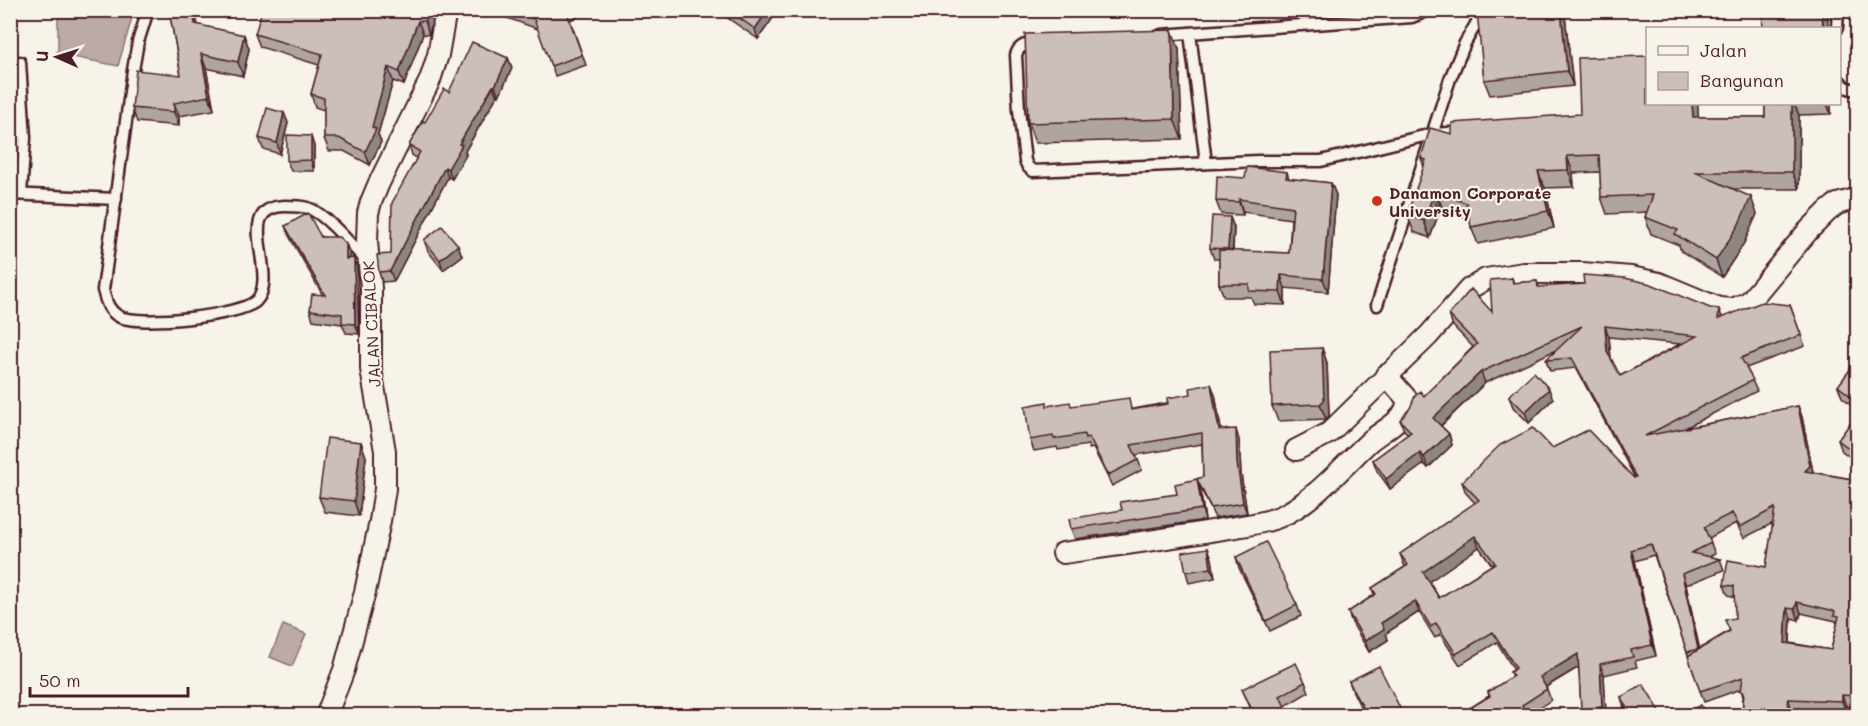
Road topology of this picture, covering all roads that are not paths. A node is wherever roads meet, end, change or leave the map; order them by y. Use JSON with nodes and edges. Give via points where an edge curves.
{"nodes":[{"id":1,"x":148,"y":10,"type":"edge"},
{"id":2,"x":446,"y":10,"type":"edge"},
{"id":3,"x":1429,"y":10,"type":"edge"},
{"id":4,"x":1484,"y":10,"type":"edge"},
{"id":5,"x":1838,"y":10,"type":"edge"},
{"id":6,"x":1837,"y":27,"type":"edge"},
{"id":7,"x":1190,"y":33,"type":"junction"},
{"id":8,"x":1146,"y":36,"type":"edge"},
{"id":9,"x":1055,"y":42,"type":"edge"},
{"id":10,"x":20,"y":62,"type":"dead end"},
{"id":11,"x":1841,"y":83,"type":"edge"},
{"id":12,"x":1857,"y":92,"type":"edge"},
{"id":13,"x":1477,"y":131,"type":"edge"},
{"id":14,"x":1432,"y":134,"type":"junction"},
{"id":15,"x":1206,"y":163,"type":"junction"},
{"id":16,"x":16,"y":194,"type":"edge"},
{"id":17,"x":1857,"y":198,"type":"edge"},
{"id":18,"x":116,"y":199,"type":"junction"},
{"id":19,"x":368,"y":263,"type":"junction"},
{"id":20,"x":1377,"y":305,"type":"dead end"},
{"id":21,"x":1386,"y":375,"type":"junction"},
{"id":22,"x":1296,"y":450,"type":"dead end"},
{"id":23,"x":1063,"y":553,"type":"dead end"},
{"id":24,"x":326,"y":716,"type":"edge"}],
"edges":[{"from":1,"to":18,"type":"lane","via":[[133,70]]},
{"from":2,"to":19,"type":"street","name":"JALAN CIBALOK","via":[[430,80],[371,202]]},
{"from":3,"to":7,"type":"lane","via":[[1412,17]]},
{"from":4,"to":14,"type":"lane","via":[[1465,43]]},
{"from":5,"to":6,"type":"lane"},
{"from":7,"to":8,"type":"lane"},
{"from":7,"to":15,"type":"lane"},
{"from":9,"to":15,"type":"lane","via":[[1025,45],[1017,52],[1019,110],[1028,168],[1040,171]]},
{"from":10,"to":16,"type":"lane","via":[[25,138]]},
{"from":11,"to":12,"type":"lane"},
{"from":13,"to":14,"type":"lane"},
{"from":14,"to":15,"type":"lane","via":[[1321,161]]},
{"from":14,"to":20,"type":"lane"},
{"from":16,"to":18,"type":"lane"},
{"from":17,"to":21,"type":"street","via":[[1828,211],[1749,302],[1739,307],[1719,308],[1659,283],[1631,277],[1582,273],[1498,276],[1469,289],[1429,335]]},
{"from":18,"to":19,"type":"lane","via":[[103,290],[108,307],[120,318],[209,316],[255,302],[263,275],[258,227],[264,212],[271,208],[297,206],[315,212]]},
{"from":19,"to":24,"type":"street","name":"JALAN CIBALOK","via":[[371,369],[385,451],[385,489],[365,592],[344,670]]},
{"from":21,"to":22,"type":"street","via":[[1329,433]]},
{"from":21,"to":23,"type":"street","via":[[1407,399],[1403,415],[1322,487],[1280,517],[1179,537]]}]}
